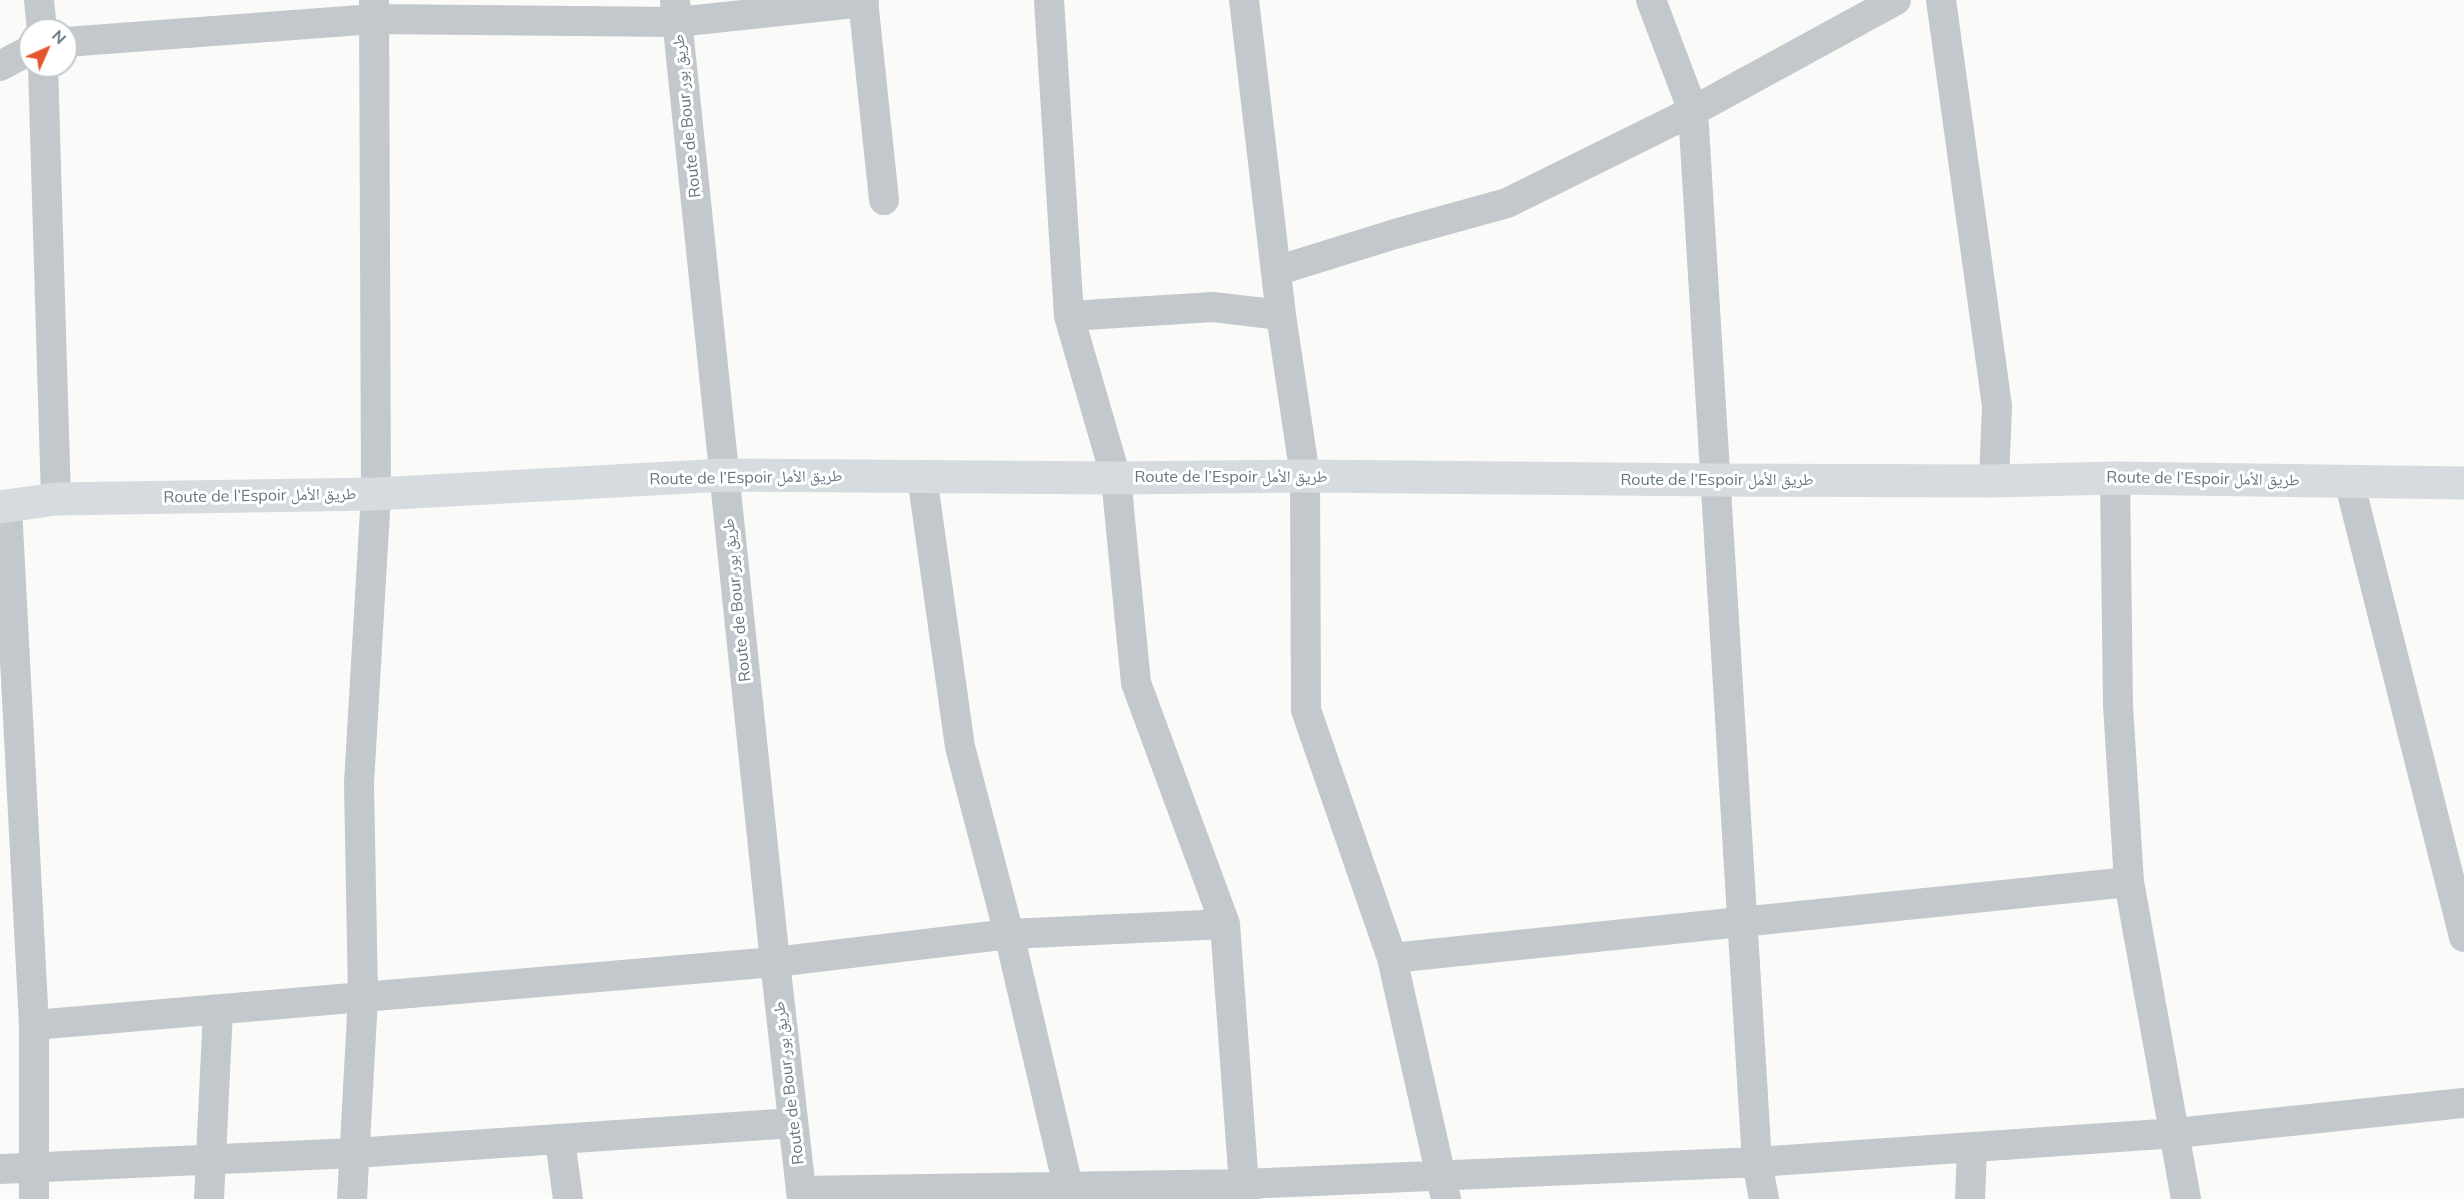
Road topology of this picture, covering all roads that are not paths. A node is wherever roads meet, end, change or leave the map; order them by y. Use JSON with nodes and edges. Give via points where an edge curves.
{"nodes":[{"id":1,"x":39,"y":0,"type":"edge"},
{"id":2,"x":1048,"y":0,"type":"edge"},
{"id":3,"x":1244,"y":0,"type":"edge"},
{"id":4,"x":1651,"y":0,"type":"edge"},
{"id":5,"x":1896,"y":0,"type":"edge"},
{"id":6,"x":1941,"y":0,"type":"edge"},
{"id":7,"x":864,"y":1,"type":"edge"},
{"id":8,"x":374,"y":9,"type":"edge"},
{"id":9,"x":676,"y":11,"type":"edge"},
{"id":10,"x":41,"y":18,"type":"edge"},
{"id":11,"x":78,"y":41,"type":"edge"},
{"id":12,"x":18,"y":56,"type":"edge"},
{"id":13,"x":0,"y":66,"type":"edge"},
{"id":14,"x":43,"y":78,"type":"edge"},
{"id":15,"x":1693,"y":111,"type":"junction"},
{"id":16,"x":884,"y":200,"type":"dead end"},
{"id":17,"x":1276,"y":272,"type":"junction"},
{"id":18,"x":1281,"y":315,"type":"junction"},
{"id":19,"x":1069,"y":316,"type":"junction"},
{"id":20,"x":725,"y":475,"type":"junction"},
{"id":21,"x":922,"y":476,"type":"junction"},
{"id":22,"x":1305,"y":476,"type":"junction"},
{"id":23,"x":1116,"y":478,"type":"junction"},
{"id":24,"x":2115,"y":478,"type":"junction"},
{"id":25,"x":1715,"y":480,"type":"junction"},
{"id":26,"x":1994,"y":481,"type":"junction"},
{"id":27,"x":2349,"y":481,"type":"junction"},
{"id":28,"x":2464,"y":483,"type":"edge"},
{"id":29,"x":376,"y":494,"type":"junction"},
{"id":30,"x":56,"y":499,"type":"junction"},
{"id":31,"x":3,"y":507,"type":"edge"},
{"id":32,"x":2128,"y":882,"type":"junction"},
{"id":33,"x":1742,"y":922,"type":"junction"},
{"id":34,"x":1225,"y":924,"type":"junction"},
{"id":35,"x":1009,"y":934,"type":"junction"},
{"id":36,"x":2464,"y":937,"type":"edge"},
{"id":37,"x":1392,"y":958,"type":"junction"},
{"id":38,"x":775,"y":962,"type":"junction"},
{"id":39,"x":363,"y":997,"type":"junction"},
{"id":40,"x":218,"y":1010,"type":"junction"},
{"id":41,"x":34,"y":1026,"type":"junction"},
{"id":42,"x":2464,"y":1103,"type":"edge"},
{"id":43,"x":793,"y":1123,"type":"junction"},
{"id":44,"x":2176,"y":1133,"type":"junction"},
{"id":45,"x":560,"y":1140,"type":"junction"},
{"id":46,"x":1972,"y":1149,"type":"junction"},
{"id":47,"x":354,"y":1153,"type":"junction"},
{"id":48,"x":212,"y":1160,"type":"junction"},
{"id":49,"x":1757,"y":1162,"type":"junction"},
{"id":50,"x":34,"y":1168,"type":"junction"},
{"id":51,"x":0,"y":1169,"type":"edge"},
{"id":52,"x":1445,"y":1187,"type":"edge"},
{"id":53,"x":1245,"y":1192,"type":"edge"},
{"id":54,"x":1070,"y":1193,"type":"edge"},
{"id":55,"x":802,"y":1195,"type":"edge"},
{"id":56,"x":34,"y":1199,"type":"edge"},
{"id":57,"x":209,"y":1199,"type":"edge"},
{"id":58,"x":352,"y":1199,"type":"edge"},
{"id":59,"x":568,"y":1199,"type":"edge"},
{"id":60,"x":1764,"y":1199,"type":"edge"},
{"id":61,"x":1970,"y":1199,"type":"edge"},
{"id":62,"x":2186,"y":1199,"type":"edge"}],
"edges":[{"from":1,"to":10,"type":"street"},
{"from":2,"to":19,"type":"street"},
{"from":3,"to":17,"type":"street"},
{"from":4,"to":15,"type":"street"},
{"from":5,"to":15,"type":"street"},
{"from":6,"to":26,"type":"street","via":[[1997,406]]},
{"from":7,"to":9,"type":"street"},
{"from":7,"to":16,"type":"street"},
{"from":8,"to":9,"type":"street"},
{"from":8,"to":11,"type":"street"},
{"from":8,"to":29,"type":"street"},
{"from":9,"to":20,"type":"street","name":"Route de Bour طريق بور"},
{"from":12,"to":13,"type":"street"},
{"from":14,"to":30,"type":"street"},
{"from":15,"to":17,"type":"street","via":[[1507,203]]},
{"from":15,"to":25,"type":"street"},
{"from":17,"to":18,"type":"street"},
{"from":18,"to":19,"type":"street","via":[[1213,307]]},
{"from":18,"to":22,"type":"street"},
{"from":19,"to":23,"type":"street"},
{"from":20,"to":21,"type":"highway","name":"Route de l’Espoir طريق الأمل"},
{"from":20,"to":29,"type":"highway","name":"Route de l’Espoir طريق الأمل"},
{"from":20,"to":38,"type":"street","name":"Route de Bour طريق بور"},
{"from":21,"to":23,"type":"highway","name":"Route de l’Espoir طريق الأمل"},
{"from":21,"to":35,"type":"street","via":[[960,747]]},
{"from":22,"to":23,"type":"highway","name":"Route de l’Espoir طريق الأمل"},
{"from":22,"to":25,"type":"highway","name":"Route de l’Espoir طريق الأمل"},
{"from":22,"to":37,"type":"street","via":[[1306,710]]},
{"from":23,"to":34,"type":"street","via":[[1137,683]]},
{"from":24,"to":26,"type":"highway","name":"Route de l’Espoir طريق الأمل"},
{"from":24,"to":27,"type":"highway","name":"Route de l’Espoir طريق الأمل"},
{"from":24,"to":32,"type":"street","via":[[2118,705]]},
{"from":25,"to":26,"type":"highway","name":"Route de l’Espoir طريق الأمل"},
{"from":25,"to":33,"type":"street"},
{"from":27,"to":28,"type":"highway","name":"Route de l’Espoir طريق الأمل"},
{"from":27,"to":36,"type":"street"},
{"from":29,"to":30,"type":"highway","name":"Route de l’Espoir طريق الأمل"},
{"from":29,"to":39,"type":"street","via":[[359,783]]},
{"from":30,"to":31,"type":"highway","name":"Route de l’Espoir طريق الأمل"},
{"from":31,"to":41,"type":"street"},
{"from":32,"to":33,"type":"street"},
{"from":32,"to":44,"type":"street"},
{"from":33,"to":37,"type":"street"},
{"from":33,"to":49,"type":"street"},
{"from":34,"to":35,"type":"street"},
{"from":34,"to":53,"type":"street"},
{"from":35,"to":38,"type":"street"},
{"from":35,"to":54,"type":"street"},
{"from":37,"to":52,"type":"street"},
{"from":38,"to":39,"type":"street"},
{"from":38,"to":43,"type":"street","name":"Route de Bour طريق بور"},
{"from":39,"to":40,"type":"street"},
{"from":39,"to":47,"type":"street"},
{"from":40,"to":41,"type":"street"},
{"from":40,"to":48,"type":"street"},
{"from":41,"to":50,"type":"street"},
{"from":42,"to":44,"type":"street"},
{"from":43,"to":45,"type":"street"},
{"from":43,"to":55,"type":"street","name":"Route de Bour طريق بور"},
{"from":44,"to":46,"type":"street"},
{"from":44,"to":62,"type":"street"},
{"from":45,"to":47,"type":"street"},
{"from":45,"to":59,"type":"street"},
{"from":46,"to":49,"type":"street"},
{"from":46,"to":61,"type":"street"},
{"from":47,"to":48,"type":"street"},
{"from":47,"to":58,"type":"street"},
{"from":48,"to":50,"type":"street"},
{"from":48,"to":57,"type":"street"},
{"from":49,"to":52,"type":"street"},
{"from":49,"to":60,"type":"street"},
{"from":50,"to":51,"type":"street"},
{"from":50,"to":56,"type":"street"},
{"from":52,"to":53,"type":"street"},
{"from":53,"to":54,"type":"street"},
{"from":54,"to":55,"type":"street"}]}
